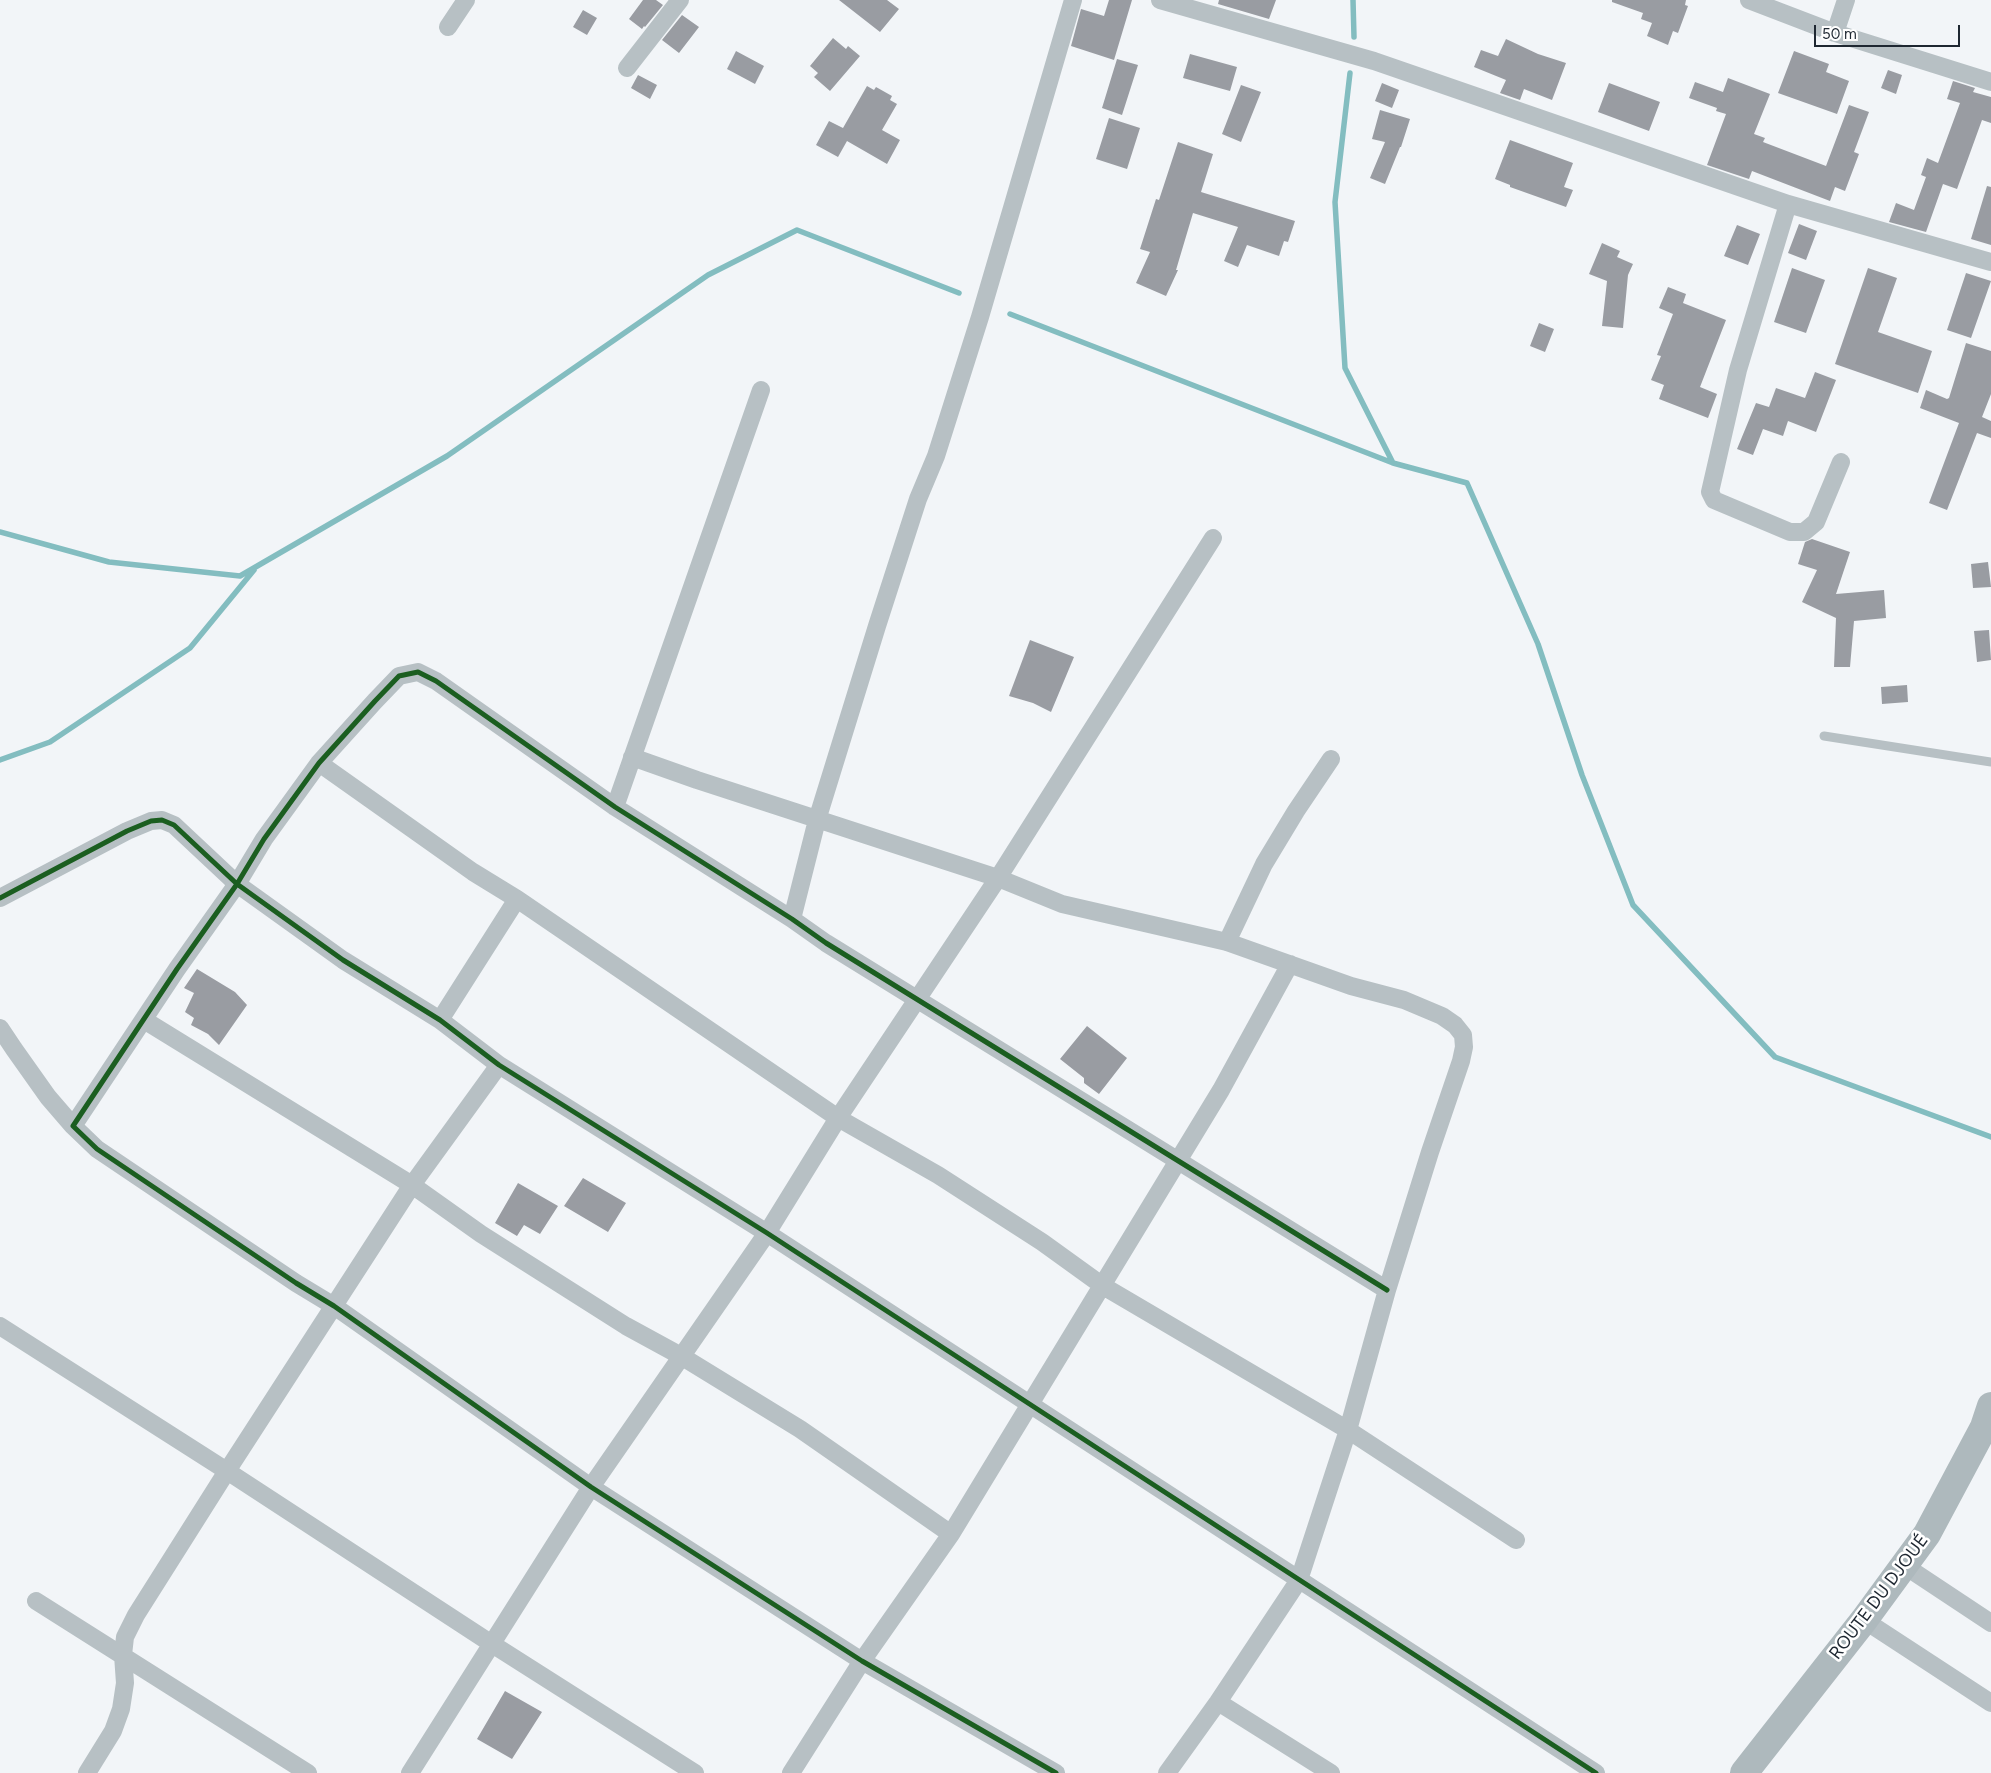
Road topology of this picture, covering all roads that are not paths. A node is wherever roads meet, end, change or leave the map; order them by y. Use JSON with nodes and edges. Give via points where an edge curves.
{"nodes":[{"id":1,"x":466,"y":0,"type":"edge"},
{"id":2,"x":680,"y":0,"type":"edge"},
{"id":3,"x":1160,"y":0,"type":"edge"},
{"id":4,"x":1749,"y":0,"type":"edge"},
{"id":5,"x":1846,"y":0,"type":"edge"},
{"id":6,"x":1066,"y":2,"type":"edge"},
{"id":7,"x":1210,"y":6,"type":"edge"},
{"id":8,"x":448,"y":27,"type":"dead end"},
{"id":9,"x":1835,"y":33,"type":"junction"},
{"id":10,"x":626,"y":68,"type":"dead end"},
{"id":11,"x":1991,"y":82,"type":"edge"},
{"id":12,"x":1788,"y":204,"type":"junction"},
{"id":13,"x":1991,"y":262,"type":"edge"},
{"id":14,"x":761,"y":390,"type":"dead end"},
{"id":15,"x":1841,"y":462,"type":"dead end"},
{"id":16,"x":1214,"y":538,"type":"dead end"},
{"id":17,"x":1824,"y":736,"type":"dead end"},
{"id":18,"x":632,"y":757,"type":"junction"},
{"id":19,"x":1331,"y":759,"type":"dead end"},
{"id":20,"x":1991,"y":762,"type":"edge"},
{"id":21,"x":319,"y":763,"type":"junction"},
{"id":22,"x":615,"y":807,"type":"junction"},
{"id":23,"x":817,"y":820,"type":"junction"},
{"id":24,"x":998,"y":878,"type":"junction"},
{"id":25,"x":237,"y":884,"type":"junction"},
{"id":26,"x":0,"y":898,"type":"edge"},
{"id":27,"x":517,"y":899,"type":"junction"},
{"id":28,"x":792,"y":919,"type":"junction"},
{"id":29,"x":1227,"y":942,"type":"junction"},
{"id":30,"x":1290,"y":964,"type":"junction"},
{"id":31,"x":918,"y":998,"type":"junction"},
{"id":32,"x":144,"y":1020,"type":"junction"},
{"id":33,"x":440,"y":1020,"type":"junction"},
{"id":34,"x":0,"y":1028,"type":"edge"},
{"id":35,"x":499,"y":1065,"type":"junction"},
{"id":36,"x":838,"y":1118,"type":"junction"},
{"id":37,"x":72,"y":1126,"type":"junction"},
{"id":38,"x":1177,"y":1160,"type":"junction"},
{"id":39,"x":412,"y":1185,"type":"junction"},
{"id":40,"x":767,"y":1233,"type":"junction"},
{"id":41,"x":1103,"y":1286,"type":"junction"},
{"id":42,"x":1387,"y":1290,"type":"junction"},
{"id":43,"x":334,"y":1306,"type":"junction"},
{"id":44,"x":0,"y":1326,"type":"edge"},
{"id":45,"x":681,"y":1356,"type":"junction"},
{"id":46,"x":1029,"y":1404,"type":"junction"},
{"id":47,"x":1991,"y":1406,"type":"edge"},
{"id":48,"x":1348,"y":1430,"type":"junction"},
{"id":49,"x":227,"y":1471,"type":"junction"},
{"id":50,"x":591,"y":1487,"type":"junction"},
{"id":51,"x":951,"y":1534,"type":"junction"},
{"id":52,"x":1516,"y":1540,"type":"dead end"},
{"id":53,"x":1905,"y":1566,"type":"junction"},
{"id":54,"x":1299,"y":1580,"type":"junction"},
{"id":55,"x":36,"y":1601,"type":"dead end"},
{"id":56,"x":1864,"y":1620,"type":"junction"},
{"id":57,"x":1991,"y":1623,"type":"edge"},
{"id":58,"x":492,"y":1644,"type":"junction"},
{"id":59,"x":123,"y":1655,"type":"junction"},
{"id":60,"x":862,"y":1661,"type":"junction"},
{"id":61,"x":1218,"y":1702,"type":"junction"},
{"id":62,"x":1991,"y":1703,"type":"edge"},
{"id":63,"x":100,"y":1755,"type":"junction"},
{"id":64,"x":87,"y":1773,"type":"edge"},
{"id":65,"x":102,"y":1773,"type":"edge"},
{"id":66,"x":308,"y":1773,"type":"edge"},
{"id":67,"x":410,"y":1773,"type":"edge"},
{"id":68,"x":695,"y":1773,"type":"edge"},
{"id":69,"x":791,"y":1773,"type":"edge"},
{"id":70,"x":1056,"y":1773,"type":"edge"},
{"id":71,"x":1167,"y":1773,"type":"edge"},
{"id":72,"x":1331,"y":1773,"type":"edge"},
{"id":73,"x":1596,"y":1773,"type":"edge"},
{"id":74,"x":1744,"y":1773,"type":"edge"}],
"edges":[{"from":1,"to":8,"type":"street"},
{"from":2,"to":10,"type":"street"},
{"from":3,"to":7,"type":"street"},
{"from":4,"to":9,"type":"street"},
{"from":5,"to":9,"type":"street"},
{"from":6,"to":23,"type":"street","via":[[977,326],[936,456],[918,499]]},
{"from":7,"to":12,"type":"street"},
{"from":9,"to":11,"type":"street"},
{"from":12,"to":13,"type":"street"},
{"from":12,"to":15,"type":"street","via":[[1738,370],[1710,492],[1714,500],[1790,532],[1804,532],[1816,522]]},
{"from":14,"to":18,"type":"street"},
{"from":16,"to":24,"type":"street"},
{"from":17,"to":20,"type":"lane"},
{"from":18,"to":22,"type":"street"},
{"from":18,"to":23,"type":"street"},
{"from":19,"to":29,"type":"street","via":[[1264,864]]},
{"from":21,"to":22,"type":"street","via":[[399,676],[418,672],[436,681]]},
{"from":21,"to":25,"type":"street","via":[[264,839]]},
{"from":21,"to":27,"type":"street","via":[[473,872]]},
{"from":22,"to":28,"type":"street"},
{"from":23,"to":24,"type":"street"},
{"from":23,"to":28,"type":"street"},
{"from":24,"to":29,"type":"street","via":[[1062,904]]},
{"from":24,"to":31,"type":"street"},
{"from":25,"to":26,"type":"street","via":[[174,825],[162,820],[127,831]]},
{"from":25,"to":32,"type":"street"},
{"from":25,"to":33,"type":"street","via":[[343,960]]},
{"from":27,"to":33,"type":"street"},
{"from":27,"to":36,"type":"street"},
{"from":28,"to":31,"type":"street"},
{"from":29,"to":30,"type":"street"},
{"from":30,"to":38,"type":"street","via":[[1221,1090]]},
{"from":30,"to":42,"type":"street","via":[[1351,986],[1404,1000],[1442,1016],[1463,1035],[1461,1061]]},
{"from":31,"to":36,"type":"street"},
{"from":31,"to":38,"type":"street"},
{"from":32,"to":37,"type":"street"},
{"from":32,"to":39,"type":"street"},
{"from":33,"to":35,"type":"street"},
{"from":34,"to":37,"type":"street"},
{"from":35,"to":39,"type":"street"},
{"from":35,"to":40,"type":"street"},
{"from":36,"to":40,"type":"street"},
{"from":36,"to":41,"type":"street","via":[[946,1180]]},
{"from":37,"to":43,"type":"street","via":[[120,1165]]},
{"from":38,"to":41,"type":"street"},
{"from":38,"to":42,"type":"street"},
{"from":39,"to":43,"type":"street"},
{"from":39,"to":45,"type":"street","via":[[481,1234],[626,1326]]},
{"from":40,"to":45,"type":"street"},
{"from":40,"to":46,"type":"street"},
{"from":41,"to":46,"type":"street"},
{"from":41,"to":48,"type":"street"},
{"from":42,"to":48,"type":"street"},
{"from":43,"to":49,"type":"street"},
{"from":43,"to":50,"type":"street"},
{"from":44,"to":49,"type":"street"},
{"from":45,"to":50,"type":"street"},
{"from":45,"to":51,"type":"street","via":[[800,1429]]},
{"from":46,"to":51,"type":"street"},
{"from":46,"to":54,"type":"street"},
{"from":47,"to":53,"type":"main road","name":"ROUTE DU DJOUÉ","via":[[1984,1427],[1928,1534]]},
{"from":48,"to":52,"type":"street"},
{"from":48,"to":54,"type":"street"},
{"from":49,"to":58,"type":"street"},
{"from":49,"to":59,"type":"street","via":[[136,1615],[125,1638]]},
{"from":50,"to":58,"type":"street"},
{"from":50,"to":60,"type":"street"},
{"from":51,"to":60,"type":"street"},
{"from":53,"to":56,"type":"main road","name":"ROUTE DU DJOUÉ"},
{"from":53,"to":57,"type":"street"},
{"from":54,"to":61,"type":"street"},
{"from":54,"to":73,"type":"street"},
{"from":55,"to":59,"type":"street"},
{"from":56,"to":62,"type":"street"},
{"from":56,"to":74,"type":"main road","name":"ROUTE DU DJOUÉ"},
{"from":58,"to":67,"type":"street"},
{"from":58,"to":68,"type":"street"},
{"from":59,"to":63,"type":"street","via":[[121,1710]]},
{"from":59,"to":66,"type":"street"},
{"from":60,"to":69,"type":"street"},
{"from":60,"to":70,"type":"street"},
{"from":61,"to":71,"type":"street"},
{"from":61,"to":72,"type":"street"},
{"from":63,"to":64,"type":"street"},
{"from":63,"to":65,"type":"street"}]}
